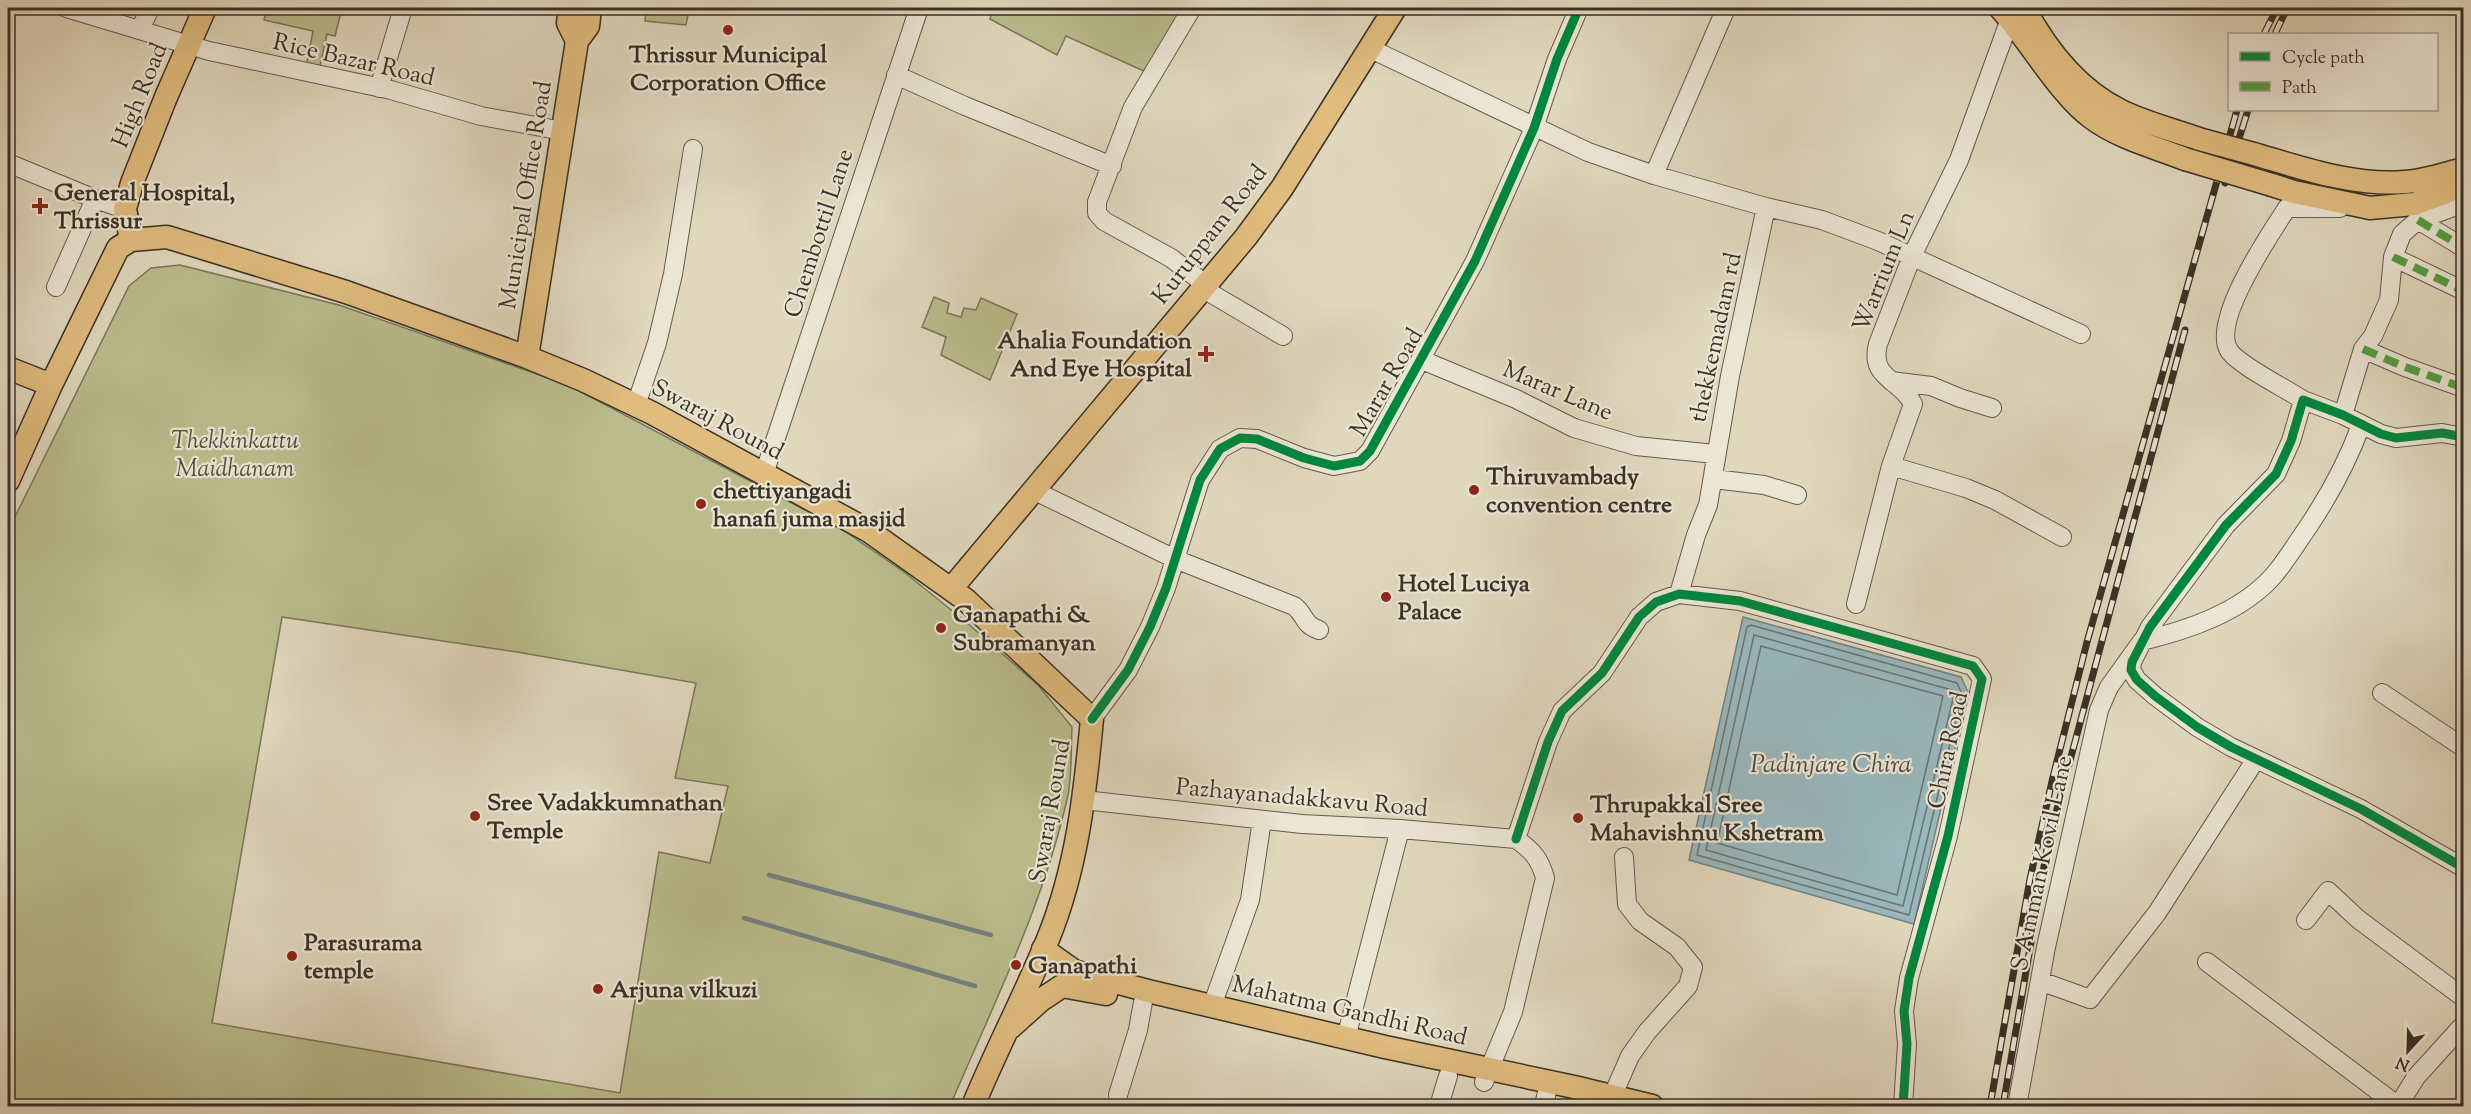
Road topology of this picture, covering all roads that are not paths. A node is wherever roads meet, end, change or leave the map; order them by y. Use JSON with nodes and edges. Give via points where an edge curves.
{"nodes":[{"id":1,"x":66,"y":8,"type":"edge"},
{"id":2,"x":150,"y":8,"type":"edge"},
{"id":3,"x":205,"y":8,"type":"edge"},
{"id":4,"x":403,"y":8,"type":"edge"},
{"id":5,"x":570,"y":8,"type":"edge"},
{"id":6,"x":590,"y":8,"type":"edge"},
{"id":7,"x":919,"y":8,"type":"edge"},
{"id":8,"x":1192,"y":8,"type":"edge"},
{"id":9,"x":1395,"y":8,"type":"edge"},
{"id":10,"x":1579,"y":8,"type":"edge"},
{"id":11,"x":1726,"y":8,"type":"edge"},
{"id":12,"x":2013,"y":10,"type":"edge"},
{"id":13,"x":140,"y":30,"type":"junction"},
{"id":14,"x":577,"y":41,"type":"junction"},
{"id":15,"x":188,"y":46,"type":"junction"},
{"id":16,"x":1371,"y":49,"type":"junction"},
{"id":17,"x":896,"y":75,"type":"junction"},
{"id":18,"x":380,"y":88,"type":"junction"},
{"id":19,"x":1534,"y":128,"type":"junction"},
{"id":20,"x":563,"y":131,"type":"junction"},
{"id":21,"x":693,"y":149,"type":"dead end"},
{"id":22,"x":8,"y":164,"type":"edge"},
{"id":23,"x":1112,"y":166,"type":"junction"},
{"id":24,"x":2463,"y":169,"type":"edge"},
{"id":25,"x":1654,"y":175,"type":"junction"},
{"id":26,"x":2463,"y":184,"type":"edge"},
{"id":27,"x":95,"y":199,"type":"junction"},
{"id":28,"x":2463,"y":203,"type":"edge"},
{"id":29,"x":1766,"y":207,"type":"junction"},
{"id":30,"x":2370,"y":208,"type":"junction"},
{"id":31,"x":125,"y":209,"type":"junction"},
{"id":32,"x":2418,"y":220,"type":"junction"},
{"id":33,"x":131,"y":240,"type":"junction"},
{"id":34,"x":2463,"y":248,"type":"edge"},
{"id":35,"x":1912,"y":256,"type":"junction"},
{"id":36,"x":2394,"y":257,"type":"junction"},
{"id":37,"x":1204,"y":286,"type":"junction"},
{"id":38,"x":56,"y":287,"type":"dead end"},
{"id":39,"x":2463,"y":291,"type":"edge"},
{"id":40,"x":2081,"y":334,"type":"dead end"},
{"id":41,"x":1283,"y":336,"type":"dead end"},
{"id":42,"x":2364,"y":349,"type":"junction"},
{"id":43,"x":527,"y":357,"type":"junction"},
{"id":44,"x":1422,"y":360,"type":"junction"},
{"id":45,"x":8,"y":368,"type":"edge"},
{"id":46,"x":1889,"y":380,"type":"junction"},
{"id":47,"x":51,"y":386,"type":"junction"},
{"id":48,"x":2463,"y":388,"type":"edge"},
{"id":49,"x":2303,"y":400,"type":"junction"},
{"id":50,"x":636,"y":405,"type":"junction"},
{"id":51,"x":1992,"y":408,"type":"dead end"},
{"id":52,"x":2343,"y":415,"type":"junction"},
{"id":53,"x":2361,"y":425,"type":"junction"},
{"id":54,"x":2463,"y":437,"type":"edge"},
{"id":55,"x":1715,"y":454,"type":"junction"},
{"id":56,"x":1891,"y":466,"type":"junction"},
{"id":57,"x":764,"y":474,"type":"junction"},
{"id":58,"x":1714,"y":479,"type":"junction"},
{"id":59,"x":8,"y":481,"type":"edge"},
{"id":60,"x":1035,"y":491,"type":"junction"},
{"id":61,"x":1797,"y":495,"type":"dead end"},
{"id":62,"x":2062,"y":537,"type":"dead end"},
{"id":63,"x":1174,"y":559,"type":"junction"},
{"id":64,"x":951,"y":589,"type":"junction"},
{"id":65,"x":1679,"y":594,"type":"junction"},
{"id":66,"x":1856,"y":604,"type":"dead end"},
{"id":67,"x":1319,"y":630,"type":"dead end"},
{"id":68,"x":2142,"y":641,"type":"junction"},
{"id":69,"x":2382,"y":693,"type":"dead end"},
{"id":70,"x":1092,"y":719,"type":"junction"},
{"id":71,"x":2463,"y":748,"type":"edge"},
{"id":72,"x":2256,"y":759,"type":"junction"},
{"id":73,"x":1084,"y":800,"type":"junction"},
{"id":74,"x":1263,"y":820,"type":"junction"},
{"id":75,"x":1401,"y":829,"type":"junction"},
{"id":76,"x":1516,"y":839,"type":"junction"},
{"id":77,"x":1624,"y":857,"type":"dead end"},
{"id":78,"x":2463,"y":868,"type":"edge"},
{"id":79,"x":2306,"y":920,"type":"dead end"},
{"id":80,"x":1043,"y":949,"type":"junction"},
{"id":81,"x":2207,"y":962,"type":"dead end"},
{"id":82,"x":2040,"y":981,"type":"junction"},
{"id":83,"x":2463,"y":998,"type":"edge"},
{"id":84,"x":1143,"y":1002,"type":"junction"},
{"id":85,"x":1212,"y":1006,"type":"junction"},
{"id":86,"x":2463,"y":1024,"type":"edge"},
{"id":87,"x":1004,"y":1032,"type":"junction"},
{"id":88,"x":1346,"y":1038,"type":"junction"},
{"id":89,"x":1448,"y":1076,"type":"junction"},
{"id":90,"x":1486,"y":1076,"type":"junction"},
{"id":91,"x":1118,"y":1095,"type":"dead end"},
{"id":92,"x":1547,"y":1095,"type":"edge"},
{"id":93,"x":1604,"y":1102,"type":"edge"},
{"id":94,"x":2398,"y":1106,"type":"edge"},
{"id":95,"x":973,"y":1107,"type":"edge"},
{"id":96,"x":1439,"y":1107,"type":"edge"},
{"id":97,"x":1652,"y":1107,"type":"edge"},
{"id":98,"x":1903,"y":1107,"type":"edge"},
{"id":99,"x":2017,"y":1107,"type":"edge"}],
"edges":[{"from":1,"to":13,"type":"street","name":"Rice Bazar Road"},
{"from":2,"to":13,"type":"street"},
{"from":3,"to":15,"type":"main road","name":"High Road"},
{"from":4,"to":18,"type":"street"},
{"from":5,"to":14,"type":"main road","name":"Municipal Office Road","via":[[568,23]]},
{"from":6,"to":14,"type":"main road","name":"Municipal Office Road","via":[[588,26]]},
{"from":7,"to":17,"type":"street","name":"Chembottil Lane"},
{"from":8,"to":23,"type":"street","via":[[1133,107]]},
{"from":9,"to":16,"type":"main road","name":"Kuruppam Road"},
{"from":10,"to":19,"type":"street","name":"Marar Road"},
{"from":11,"to":25,"type":"street"},
{"from":12,"to":24,"type":"main road","bridge":true,"via":[[2033,25],[2074,79],[2097,97],[2121,111],[2199,139],[2327,175],[2385,183]]},
{"from":12,"to":30,"type":"main road","bridge":true,"via":[[2072,98],[2091,117],[2120,135],[2294,192]]},
{"from":12,"to":35,"type":"street","name":"Warrium Ln","via":[[1959,160]]},
{"from":13,"to":15,"type":"street","name":"Rice Bazar Road"},
{"from":14,"to":20,"type":"main road","name":"Municipal Office Road"},
{"from":15,"to":18,"type":"street","name":"Rice Bazar Road"},
{"from":15,"to":31,"type":"main road","name":"High Road"},
{"from":16,"to":19,"type":"street"},
{"from":16,"to":37,"type":"main road","name":"Kuruppam Road","via":[[1282,188]]},
{"from":17,"to":23,"type":"street"},
{"from":17,"to":57,"type":"street","name":"Chembottil Lane"},
{"from":18,"to":20,"type":"street","name":"Rice Bazar Road","via":[[481,116]]},
{"from":19,"to":25,"type":"street"},
{"from":19,"to":44,"type":"street","name":"Marar Road","via":[[1475,261]]},
{"from":20,"to":43,"type":"main road","name":"Municipal Office Road"},
{"from":21,"to":50,"type":"street","via":[[660,332]]},
{"from":22,"to":27,"type":"street"},
{"from":23,"to":37,"type":"street","via":[[1097,202],[1097,213],[1104,221],[1171,258]]},
{"from":25,"to":29,"type":"street"},
{"from":26,"to":30,"type":"main road","via":[[2414,204]]},
{"from":27,"to":31,"type":"street"},
{"from":27,"to":38,"type":"street"},
{"from":28,"to":32,"type":"street"},
{"from":29,"to":35,"type":"street","via":[[1822,220]]},
{"from":29,"to":55,"type":"street","name":"thekkemadam rd"},
{"from":30,"to":49,"type":"street","via":[[2287,208],[2250,264],[2226,326],[2224,338],[2229,351]]},
{"from":31,"to":33,"type":"main road","name":"High Road"},
{"from":32,"to":34,"type":"street"},
{"from":32,"to":36,"type":"street","via":[[2402,234]]},
{"from":33,"to":43,"type":"main road","name":"Swaraj Round","via":[[167,237],[346,292]]},
{"from":33,"to":47,"type":"main road","via":[[118,248]]},
{"from":35,"to":40,"type":"street"},
{"from":35,"to":46,"type":"street","name":"Warrium Ln","via":[[1875,356]]},
{"from":36,"to":39,"type":"street"},
{"from":36,"to":42,"type":"street","via":[[2389,300]]},
{"from":37,"to":41,"type":"street"},
{"from":37,"to":60,"type":"main road","name":"Kuruppam Road"},
{"from":42,"to":48,"type":"street"},
{"from":42,"to":52,"type":"street"},
{"from":43,"to":50,"type":"main road","name":"Swaraj Round"},
{"from":44,"to":55,"type":"street","name":"Marar Lane","via":[[1516,399],[1574,429],[1635,446]]},
{"from":44,"to":63,"type":"street","name":"Marar Road","via":[[1370,451],[1360,461],[1334,466],[1257,439],[1240,438],[1220,449],[1200,480]]},
{"from":45,"to":47,"type":"main road"},
{"from":46,"to":51,"type":"street","via":[[1931,386]]},
{"from":46,"to":56,"type":"street","name":"Warrium Ln","via":[[1908,394],[1913,404]]},
{"from":47,"to":59,"type":"main road"},
{"from":49,"to":52,"type":"street"},
{"from":49,"to":68,"type":"street","via":[[2276,474],[2226,525]]},
{"from":50,"to":57,"type":"main road","name":"Swaraj Round"},
{"from":52,"to":53,"type":"street"},
{"from":53,"to":54,"type":"street","via":[[2396,438],[2442,433]]},
{"from":53,"to":68,"type":"street","via":[[2328,498],[2274,575],[2210,619]]},
{"from":55,"to":58,"type":"street","name":"thekkemadam rd"},
{"from":56,"to":62,"type":"street","via":[[1995,500]]},
{"from":56,"to":66,"type":"street","name":"Warrium Ln"},
{"from":57,"to":64,"type":"main road","name":"Swaraj Round","via":[[869,531]]},
{"from":58,"to":61,"type":"street","via":[[1764,485]]},
{"from":58,"to":65,"type":"street","name":"thekkemadam rd"},
{"from":60,"to":63,"type":"street"},
{"from":60,"to":64,"type":"main road","name":"Kuruppam Road"},
{"from":63,"to":67,"type":"street","via":[[1294,606],[1304,621]]},
{"from":63,"to":70,"type":"street","name":"Marar Road","via":[[1150,627],[1128,670]]},
{"from":64,"to":70,"type":"main road","name":"Swaraj Round"},
{"from":65,"to":76,"type":"street","via":[[1656,602],[1639,617],[1602,673],[1562,711]]},
{"from":65,"to":98,"type":"street","name":"Chira Road","via":[[1740,601],[1955,659],[1980,673],[1977,708],[1951,825],[1909,978],[1904,1011],[1907,1044]]},
{"from":68,"to":72,"type":"street","via":[[2132,662],[2131,670],[2137,680],[2197,727]]},
{"from":68,"to":82,"type":"street","name":"S Amman Kovil Lane","via":[[2109,687],[2099,710]]},
{"from":69,"to":71,"type":"street"},
{"from":70,"to":73,"type":"main road","name":"Swaraj Round"},
{"from":72,"to":78,"type":"street","via":[[2361,809]]},
{"from":72,"to":82,"type":"street","via":[[2157,913],[2090,999]]},
{"from":73,"to":74,"type":"street","name":"Pazhayanadakkavu Road"},
{"from":73,"to":80,"type":"main road","name":"Swaraj Round","via":[[1067,881]]},
{"from":74,"to":75,"type":"street","name":"Pazhayanadakkavu Road"},
{"from":74,"to":85,"type":"street","via":[[1250,900]]},
{"from":75,"to":76,"type":"street","name":"Pazhayanadakkavu Road"},
{"from":75,"to":88,"type":"street"},
{"from":76,"to":90,"type":"street","via":[[1541,862],[1545,878],[1513,1012]]},
{"from":77,"to":93,"type":"street","via":[[1627,904],[1640,921],[1677,947],[1693,968],[1688,986],[1630,1056]]},
{"from":79,"to":83,"type":"street","via":[[2328,891],[2358,919]]},
{"from":80,"to":85,"type":"main road","name":"Mahatma Gandhi Road","via":[[1074,971]]},
{"from":80,"to":87,"type":"main road","name":"Swaraj Round"},
{"from":81,"to":94,"type":"street"},
{"from":82,"to":99,"type":"street","name":"S Amman Kovil Lane"},
{"from":84,"to":87,"type":"main road","name":"Mahatma Gandhi Road","via":[[1062,986]]},
{"from":84,"to":89,"type":"main road","name":"Mahatma Gandhi Road"},
{"from":84,"to":91,"type":"street"},
{"from":85,"to":88,"type":"main road","name":"Mahatma Gandhi Road"},
{"from":86,"to":94,"type":"street","via":[[2416,1077]]},
{"from":87,"to":95,"type":"main road","name":"Swaraj Round"},
{"from":88,"to":90,"type":"main road","name":"Mahatma Gandhi Road"},
{"from":89,"to":90,"type":"main road","name":"Mahatma Gandhi Road"},
{"from":89,"to":96,"type":"street"},
{"from":90,"to":92,"type":"main road","name":"Mahatma Gandhi Road"},
{"from":92,"to":93,"type":"main road","name":"Mahatma Gandhi Road"},
{"from":93,"to":97,"type":"main road","name":"Mahatma Gandhi Road"}]}
